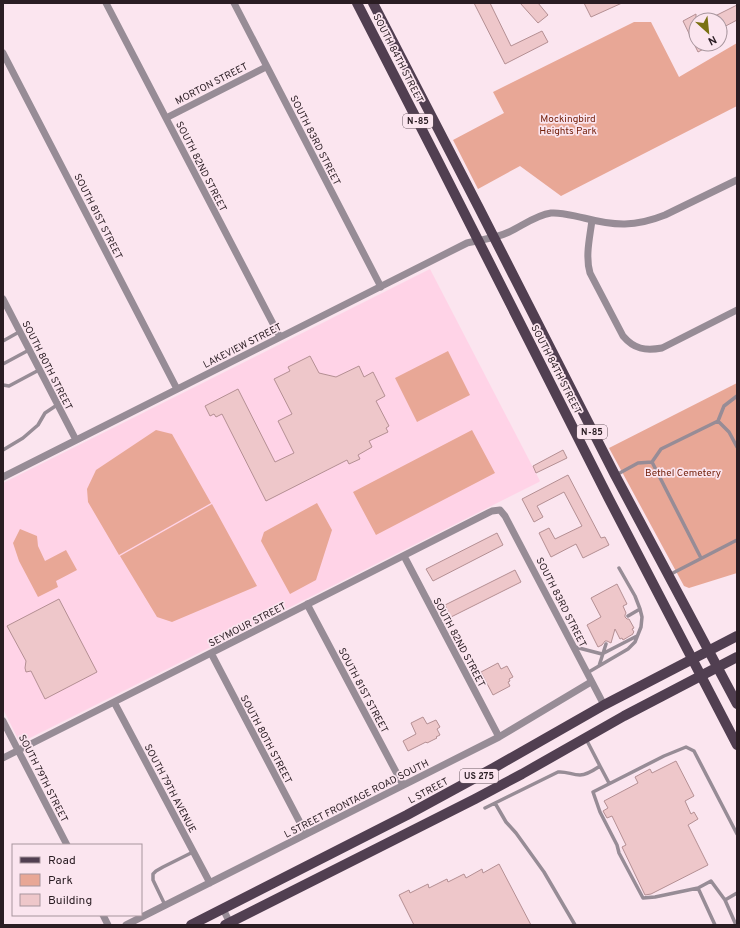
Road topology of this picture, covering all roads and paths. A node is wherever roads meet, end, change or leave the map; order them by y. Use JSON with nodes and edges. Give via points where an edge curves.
{"nodes":[{"id":1,"x":106,"y":3,"type":"edge"},
{"id":2,"x":234,"y":3,"type":"edge"},
{"id":3,"x":357,"y":3,"type":"edge"},
{"id":4,"x":373,"y":3,"type":"edge"},
{"id":5,"x":3,"y":52,"type":"edge"},
{"id":6,"x":266,"y":67,"type":"junction"},
{"id":7,"x":166,"y":118,"type":"junction"},
{"id":8,"x":737,"y":180,"type":"edge"},
{"id":9,"x":592,"y":220,"type":"junction"},
{"id":10,"x":493,"y":237,"type":"junction"},
{"id":11,"x":479,"y":240,"type":"junction"},
{"id":12,"x":380,"y":286,"type":"junction"},
{"id":13,"x":3,"y":299,"type":"edge"},
{"id":14,"x":737,"y":310,"type":"edge"},
{"id":15,"x":20,"y":332,"type":"junction"},
{"id":16,"x":280,"y":337,"type":"junction"},
{"id":17,"x":3,"y":341,"type":"edge"},
{"id":18,"x":29,"y":350,"type":"junction"},
{"id":19,"x":3,"y":364,"type":"edge"},
{"id":20,"x":39,"y":370,"type":"junction"},
{"id":21,"x":3,"y":385,"type":"edge"},
{"id":22,"x":177,"y":389,"type":"junction"},
{"id":23,"x":737,"y":396,"type":"edge"},
{"id":24,"x":57,"y":405,"type":"junction"},
{"id":25,"x":718,"y":421,"type":"junction"},
{"id":26,"x":76,"y":440,"type":"junction"},
{"id":27,"x":737,"y":447,"type":"edge"},
{"id":28,"x":3,"y":450,"type":"edge"},
{"id":29,"x":652,"y":462,"type":"junction"},
{"id":30,"x":614,"y":475,"type":"junction"},
{"id":31,"x":3,"y":477,"type":"edge"},
{"id":32,"x":500,"y":510,"type":"joint"},
{"id":33,"x":737,"y":540,"type":"edge"},
{"id":34,"x":404,"y":556,"type":"junction"},
{"id":35,"x":701,"y":558,"type":"junction"},
{"id":36,"x":618,"y":568,"type":"dead end"},
{"id":37,"x":668,"y":575,"type":"junction"},
{"id":38,"x":307,"y":604,"type":"junction"},
{"id":39,"x":640,"y":609,"type":"junction"},
{"id":40,"x":628,"y":616,"type":"dead end"},
{"id":41,"x":638,"y":635,"type":"junction"},
{"id":42,"x":737,"y":636,"type":"edge"},
{"id":43,"x":606,"y":644,"type":"dead end"},
{"id":44,"x":574,"y":647,"type":"junction"},
{"id":45,"x":709,"y":650,"type":"junction"},
{"id":46,"x":211,"y":653,"type":"junction"},
{"id":47,"x":602,"y":654,"type":"junction"},
{"id":48,"x":737,"y":657,"type":"edge"},
{"id":49,"x":692,"y":659,"type":"junction"},
{"id":50,"x":599,"y":666,"type":"junction"},
{"id":51,"x":718,"y":667,"type":"junction"},
{"id":52,"x":587,"y":673,"type":"junction"},
{"id":53,"x":701,"y":676,"type":"junction"},
{"id":54,"x":591,"y":682,"type":"junction"},
{"id":55,"x":114,"y":702,"type":"junction"},
{"id":56,"x":737,"y":704,"type":"edge"},
{"id":57,"x":604,"y":705,"type":"junction"},
{"id":58,"x":3,"y":721,"type":"edge"},
{"id":59,"x":499,"y":737,"type":"junction"},
{"id":60,"x":585,"y":737,"type":"junction"},
{"id":61,"x":737,"y":745,"type":"edge"},
{"id":62,"x":18,"y":750,"type":"junction"},
{"id":63,"x":3,"y":758,"type":"edge"},
{"id":64,"x":600,"y":766,"type":"junction"},
{"id":65,"x":609,"y":783,"type":"junction"},
{"id":66,"x":403,"y":785,"type":"junction"},
{"id":67,"x":495,"y":803,"type":"junction"},
{"id":68,"x":485,"y":808,"type":"dead end"},
{"id":69,"x":736,"y":829,"type":"edge"},
{"id":70,"x":306,"y":834,"type":"junction"},
{"id":71,"x":737,"y":834,"type":"edge"},
{"id":72,"x":66,"y":844,"type":"edge"},
{"id":73,"x":194,"y":852,"type":"junction"},
{"id":74,"x":210,"y":883,"type":"junction"},
{"id":75,"x":698,"y":888,"type":"junction"},
{"id":76,"x":737,"y":893,"type":"edge"},
{"id":77,"x":725,"y":900,"type":"junction"},
{"id":78,"x":165,"y":905,"type":"junction"},
{"id":79,"x":223,"y":909,"type":"junction"},
{"id":80,"x":104,"y":916,"type":"edge"},
{"id":81,"x":229,"y":924,"type":"edge"},
{"id":82,"x":108,"y":925,"type":"edge"},
{"id":83,"x":126,"y":925,"type":"edge"},
{"id":84,"x":191,"y":925,"type":"edge"},
{"id":85,"x":575,"y":925,"type":"edge"},
{"id":86,"x":715,"y":925,"type":"edge"},
{"id":87,"x":736,"y":925,"type":"edge"}],
"edges":[{"from":1,"to":7,"type":"street","name":"SOUTH 82ND STREET"},
{"from":2,"to":6,"type":"street","name":"SOUTH 83RD STREET"},
{"from":3,"to":11,"type":"main road","name":"SOUTH 84TH STREET","number":"N-85"},
{"from":4,"to":10,"type":"main road","name":"SOUTH 84TH STREET","number":"N-85"},
{"from":5,"to":22,"type":"street","name":"SOUTH 81ST STREET"},
{"from":6,"to":7,"type":"street","name":"MORTON STREET"},
{"from":6,"to":12,"type":"street","name":"SOUTH 83RD STREET"},
{"from":7,"to":16,"type":"street","name":"SOUTH 82ND STREET"},
{"from":8,"to":9,"type":"street","name":"LAKEVIEW STREET","via":[[654,220],[626,225]]},
{"from":9,"to":10,"type":"street","name":"LAKEVIEW STREET","via":[[562,213],[548,213]]},
{"from":9,"to":14,"type":"street","via":[[588,256],[590,273],[623,336],[632,345],[653,350],[662,348]]},
{"from":10,"to":11,"type":"street","name":"LAKEVIEW STREET"},
{"from":10,"to":30,"type":"main road","name":"SOUTH 84TH STREET","number":"N-85"},
{"from":11,"to":12,"type":"street","name":"LAKEVIEW STREET","via":[[467,243]]},
{"from":11,"to":49,"type":"main road","name":"SOUTH 84TH STREET","number":"N-85"},
{"from":12,"to":16,"type":"street","name":"LAKEVIEW STREET"},
{"from":13,"to":15,"type":"street","name":"SOUTH 80TH STREET"},
{"from":15,"to":17,"type":"lane"},
{"from":15,"to":18,"type":"street","name":"SOUTH 80TH STREET"},
{"from":16,"to":22,"type":"street","name":"LAKEVIEW STREET"},
{"from":18,"to":19,"type":"lane"},
{"from":18,"to":20,"type":"street","name":"SOUTH 80TH STREET"},
{"from":20,"to":21,"type":"lane","via":[[8,386]]},
{"from":20,"to":24,"type":"street","name":"SOUTH 80TH STREET"},
{"from":22,"to":26,"type":"street","name":"LAKEVIEW STREET"},
{"from":23,"to":25,"type":"lane","via":[[724,406]]},
{"from":24,"to":26,"type":"street","name":"SOUTH 80TH STREET"},
{"from":24,"to":28,"type":"lane","via":[[45,413],[38,425],[23,438]]},
{"from":25,"to":27,"type":"lane","via":[[729,432]]},
{"from":25,"to":29,"type":"lane","via":[[661,450]]},
{"from":26,"to":31,"type":"street","name":"LAKEVIEW STREET"},
{"from":29,"to":30,"type":"lane","via":[[638,464]]},
{"from":29,"to":35,"type":"lane"},
{"from":30,"to":37,"type":"main road","name":"SOUTH 84TH STREET","number":"N-85"},
{"from":32,"to":34,"type":"street","name":"SEYMOUR STREET","via":[[492,510]]},
{"from":32,"to":44,"type":"street","name":"SOUTH 83RD STREET"},
{"from":33,"to":35,"type":"lane"},
{"from":34,"to":38,"type":"street","name":"SEYMOUR STREET"},
{"from":34,"to":59,"type":"street","name":"SOUTH 82ND STREET"},
{"from":35,"to":37,"type":"lane"},
{"from":36,"to":39,"type":"lane"},
{"from":37,"to":45,"type":"main road","name":"SOUTH 84TH STREET","number":"N-85"},
{"from":38,"to":46,"type":"street","name":"SEYMOUR STREET"},
{"from":38,"to":66,"type":"street","name":"SOUTH 81ST STREET"},
{"from":39,"to":40,"type":"lane"},
{"from":39,"to":41,"type":"lane","via":[[642,621]]},
{"from":41,"to":47,"type":"lane"},
{"from":41,"to":50,"type":"lane","via":[[628,649]]},
{"from":42,"to":45,"type":"main road","name":"L STREET","number":"US 275"},
{"from":43,"to":47,"type":"lane"},
{"from":44,"to":47,"type":"lane"},
{"from":44,"to":52,"type":"street","name":"SOUTH 83RD STREET"},
{"from":45,"to":49,"type":"main road","name":"L STREET","number":"US 275"},
{"from":45,"to":51,"type":"main road","name":"SOUTH 84TH STREET","number":"N-85"},
{"from":46,"to":55,"type":"street","name":"SEYMOUR STREET"},
{"from":46,"to":70,"type":"street","name":"SOUTH 80TH STREET"},
{"from":47,"to":50,"type":"lane"},
{"from":48,"to":51,"type":"main road","number":"US 275"},
{"from":49,"to":53,"type":"main road","name":"SOUTH 84TH STREET","number":"N-85"},
{"from":49,"to":57,"type":"main road","name":"L STREET","number":"US 275"},
{"from":50,"to":52,"type":"lane"},
{"from":51,"to":53,"type":"main road","number":"US 275"},
{"from":51,"to":56,"type":"main road","name":"SOUTH 84TH STREET"},
{"from":52,"to":54,"type":"street","name":"SOUTH 83RD STREET"},
{"from":53,"to":60,"type":"main road","number":"US 275"},
{"from":53,"to":61,"type":"main road","name":"SOUTH 84TH STREET"},
{"from":54,"to":57,"type":"street","name":"SOUTH 83RD STREET"},
{"from":54,"to":59,"type":"street","name":"L STREET FRONTAGE ROAD SOUTH"},
{"from":55,"to":62,"type":"street","name":"SEYMOUR STREET"},
{"from":55,"to":73,"type":"street","name":"SOUTH 79TH AVENUE"},
{"from":57,"to":79,"type":"main road","name":"L STREET","number":"US 275","via":[[413,812]]},
{"from":58,"to":62,"type":"street","name":"SOUTH 79TH STREET"},
{"from":59,"to":66,"type":"street","name":"L STREET FRONTAGE ROAD SOUTH"},
{"from":60,"to":64,"type":"lane"},
{"from":60,"to":81,"type":"main road","number":"US 275","via":[[481,796]]},
{"from":62,"to":63,"type":"street","name":"SEYMOUR STREET"},
{"from":62,"to":72,"type":"street","name":"SOUTH 79TH STREET"},
{"from":64,"to":65,"type":"lane"},
{"from":64,"to":67,"type":"lane","via":[[580,775],[558,772]]},
{"from":65,"to":69,"type":"lane","via":[[686,748],[694,751]]},
{"from":65,"to":75,"type":"lane","via":[[593,792],[600,812],[642,898]]},
{"from":66,"to":70,"type":"street","name":"L STREET FRONTAGE ROAD SOUTH"},
{"from":67,"to":68,"type":"lane"},
{"from":67,"to":85,"type":"lane","via":[[506,822],[544,872]]},
{"from":69,"to":71,"type":"lane"},
{"from":70,"to":74,"type":"street","name":"L STREET FRONTAGE ROAD SOUTH"},
{"from":73,"to":74,"type":"street","name":"SOUTH 79TH AVENUE"},
{"from":73,"to":78,"type":"lane","via":[[153,874],[153,880]]},
{"from":74,"to":78,"type":"street","name":"L STREET FRONTAGE ROAD SOUTH"},
{"from":75,"to":77,"type":"lane","via":[[711,881]]},
{"from":75,"to":86,"type":"lane"},
{"from":76,"to":77,"type":"lane"},
{"from":77,"to":87,"type":"lane"},
{"from":78,"to":83,"type":"street","name":"L STREET FRONTAGE ROAD SOUTH"},
{"from":79,"to":81,"type":"street"},
{"from":79,"to":84,"type":"main road","name":"L STREET","number":"US 275"},
{"from":80,"to":82,"type":"street"}]}
